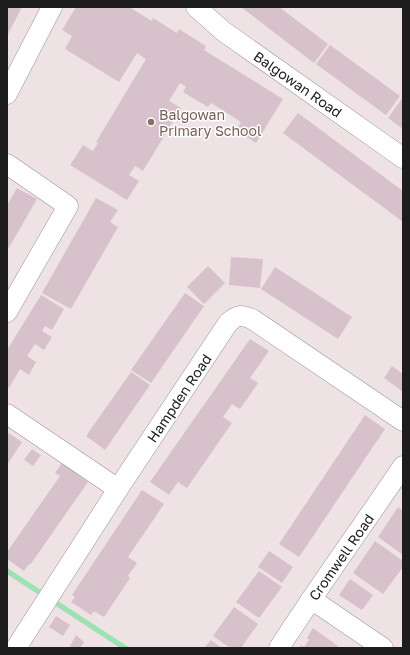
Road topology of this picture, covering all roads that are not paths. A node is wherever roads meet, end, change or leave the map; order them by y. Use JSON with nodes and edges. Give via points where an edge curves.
{"nodes":[{"id":1,"x":52,"y":7,"type":"edge"},
{"id":2,"x":196,"y":7,"type":"edge"},
{"id":3,"x":7,"y":94,"type":"edge"},
{"id":4,"x":403,"y":158,"type":"edge"},
{"id":5,"x":7,"y":164,"type":"edge"},
{"id":6,"x":7,"y":312,"type":"edge"},
{"id":7,"x":7,"y":414,"type":"edge"},
{"id":8,"x":403,"y":421,"type":"edge"},
{"id":9,"x":403,"y":466,"type":"edge"},
{"id":10,"x":118,"y":489,"type":"junction"},
{"id":11,"x":312,"y":599,"type":"junction"},
{"id":12,"x":16,"y":648,"type":"edge"},
{"id":13,"x":279,"y":648,"type":"edge"},
{"id":14,"x":383,"y":648,"type":"edge"}],
"edges":[{"from":1,"to":3,"type":"street"},
{"from":2,"to":4,"type":"street","name":"Balgowan Road","via":[[223,31]]},
{"from":5,"to":6,"type":"street","via":[[68,206]]},
{"from":7,"to":10,"type":"street"},
{"from":8,"to":10,"type":"street","name":"Hampden Road","via":[[252,320],[242,316],[235,317],[228,323]]},
{"from":9,"to":11,"type":"street","name":"Cromwell Road"},
{"from":10,"to":12,"type":"street","name":"Hampden Road"},
{"from":11,"to":13,"type":"street","name":"Cromwell Road"},
{"from":11,"to":14,"type":"street"}]}
